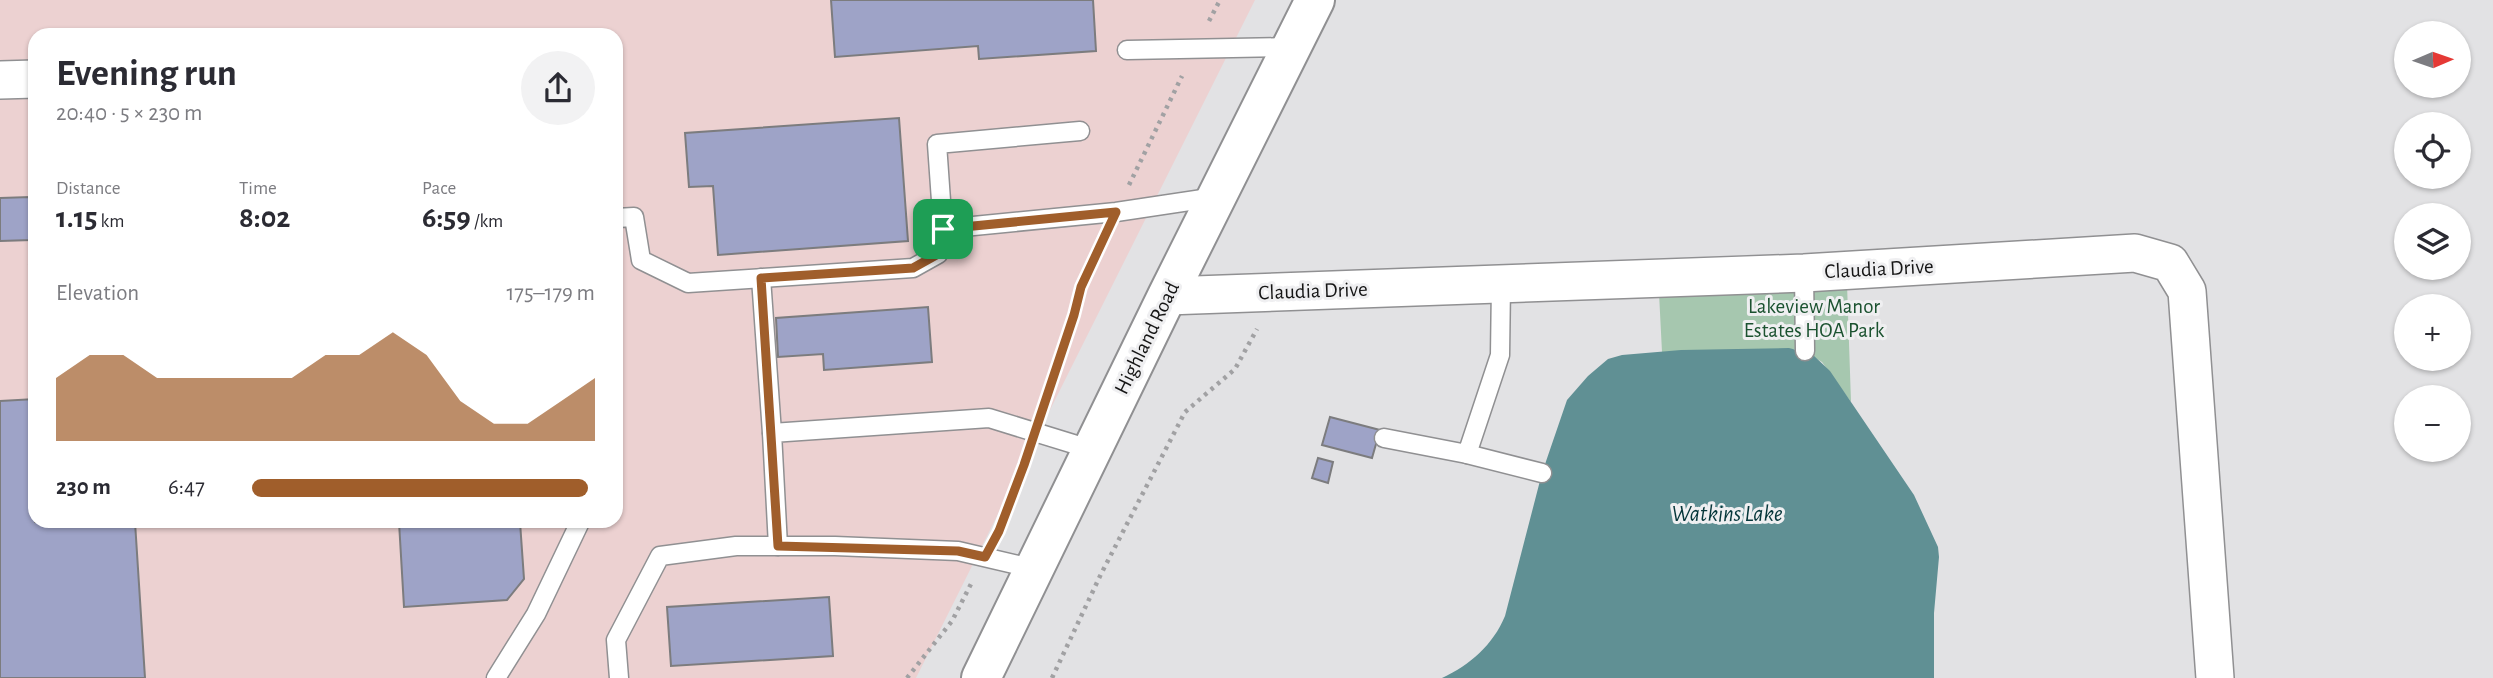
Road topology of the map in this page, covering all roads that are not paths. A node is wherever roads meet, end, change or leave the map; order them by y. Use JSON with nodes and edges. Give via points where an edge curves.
{"nodes":[{"id":1,"x":1315,"y":0,"type":"edge"},
{"id":2,"x":1292,"y":47,"type":"junction"},
{"id":3,"x":1127,"y":50,"type":"dead end"},
{"id":4,"x":28,"y":79,"type":"edge"},
{"id":5,"x":0,"y":80,"type":"edge"},
{"id":6,"x":1080,"y":131,"type":"dead end"},
{"id":7,"x":1216,"y":197,"type":"junction"},
{"id":8,"x":623,"y":218,"type":"edge"},
{"id":9,"x":943,"y":229,"type":"junction"},
{"id":10,"x":1804,"y":274,"type":"junction"},
{"id":11,"x":761,"y":278,"type":"junction"},
{"id":12,"x":1501,"y":285,"type":"junction"},
{"id":13,"x":1167,"y":296,"type":"junction"},
{"id":14,"x":1805,"y":351,"type":"dead end"},
{"id":15,"x":772,"y":433,"type":"junction"},
{"id":16,"x":1384,"y":438,"type":"dead end"},
{"id":17,"x":1093,"y":450,"type":"junction"},
{"id":18,"x":1467,"y":454,"type":"junction"},
{"id":19,"x":1542,"y":472,"type":"dead end"},
{"id":20,"x":577,"y":528,"type":"edge"},
{"id":21,"x":778,"y":546,"type":"junction"},
{"id":22,"x":1035,"y":569,"type":"junction"},
{"id":23,"x":496,"y":678,"type":"edge"},
{"id":24,"x":619,"y":678,"type":"edge"},
{"id":25,"x":981,"y":678,"type":"edge"},
{"id":26,"x":2215,"y":678,"type":"edge"}],
"edges":[{"from":1,"to":2,"type":"highway","name":"Highland Road"},
{"from":2,"to":3,"type":"lane"},
{"from":2,"to":7,"type":"highway","name":"Highland Road"},
{"from":4,"to":5,"type":"street"},
{"from":6,"to":9,"type":"lane","via":[[937,144]]},
{"from":7,"to":9,"type":"lane"},
{"from":7,"to":13,"type":"highway","name":"Highland Road"},
{"from":8,"to":11,"type":"lane","via":[[634,217],[641,260],[688,283]]},
{"from":9,"to":11,"type":"lane","via":[[938,254],[913,268]]},
{"from":10,"to":12,"type":"street","name":"Claudia Drive"},
{"from":10,"to":14,"type":"lane"},
{"from":10,"to":26,"type":"street","name":"Claudia Drive","via":[[2135,253],[2170,263],[2187,291]]},
{"from":11,"to":15,"type":"lane"},
{"from":12,"to":13,"type":"street","name":"Claudia Drive"},
{"from":12,"to":18,"type":"lane","via":[[1500,355]]},
{"from":13,"to":17,"type":"highway","name":"Highland Road"},
{"from":15,"to":17,"type":"lane","via":[[989,418]]},
{"from":15,"to":21,"type":"lane"},
{"from":16,"to":18,"type":"lane"},
{"from":17,"to":22,"type":"highway","name":"Highland Road"},
{"from":18,"to":19,"type":"lane"},
{"from":20,"to":23,"type":"lane","via":[[537,614]]},
{"from":21,"to":22,"type":"lane","via":[[958,551]]},
{"from":21,"to":24,"type":"lane","via":[[736,546],[660,556],[616,640]]},
{"from":22,"to":25,"type":"highway","name":"Highland Road"}]}
